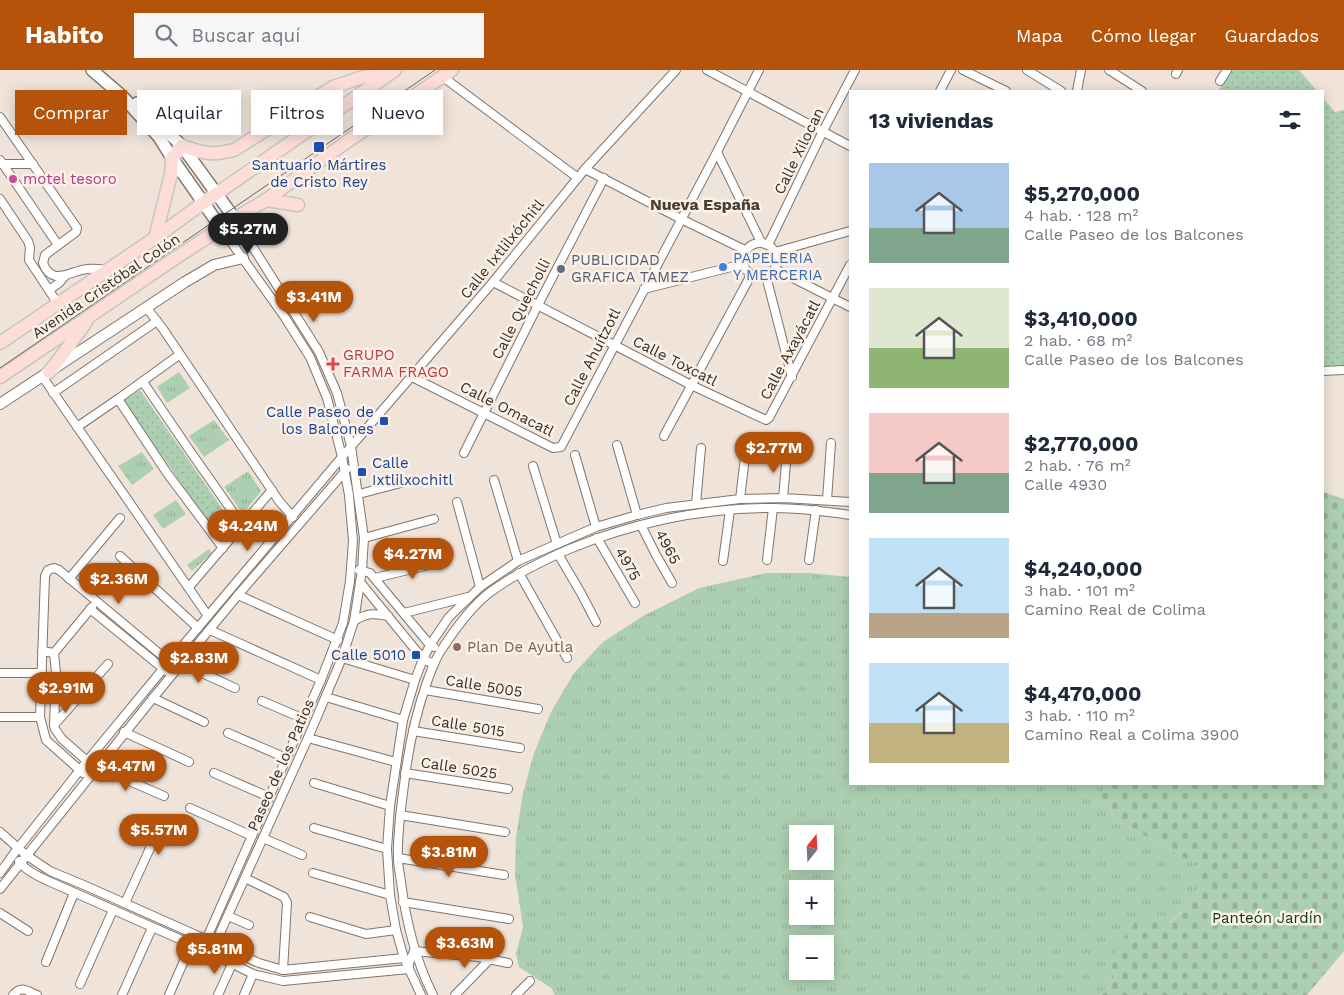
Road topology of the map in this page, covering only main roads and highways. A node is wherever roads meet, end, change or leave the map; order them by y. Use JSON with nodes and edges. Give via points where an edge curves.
{"nodes":[{"id":1,"x":92,"y":70,"type":"edge"},
{"id":2,"x":104,"y":70,"type":"edge"},
{"id":3,"x":392,"y":71,"type":"edge"},
{"id":4,"x":448,"y":73,"type":"edge"},
{"id":5,"x":182,"y":146,"type":"junction"},
{"id":6,"x":172,"y":158,"type":"junction"},
{"id":7,"x":217,"y":194,"type":"junction"},
{"id":8,"x":266,"y":200,"type":"junction"},
{"id":9,"x":203,"y":203,"type":"junction"},
{"id":10,"x":298,"y":205,"type":"dead end"},
{"id":11,"x":235,"y":219,"type":"junction"},
{"id":12,"x":222,"y":228,"type":"junction"},
{"id":13,"x":155,"y":238,"type":"junction"},
{"id":14,"x":92,"y":314,"type":"junction"},
{"id":15,"x":0,"y":343,"type":"edge"},
{"id":16,"x":46,"y":374,"type":"road end"},
{"id":17,"x":0,"y":377,"type":"edge"}],
"edges":[{"from":1,"to":6,"type":"main road","via":[[122,96],[159,137]]},
{"from":2,"to":5,"type":"main road"},
{"from":3,"to":5,"type":"main road","via":[[333,87],[234,150],[205,154]]},
{"from":3,"to":7,"type":"main road","name":"Avenida Cristóbal Colón"},
{"from":4,"to":8,"type":"main road","name":"Avenida Cristóbal Colón"},
{"from":5,"to":6,"type":"main road"},
{"from":5,"to":7,"type":"main road"},
{"from":6,"to":9,"type":"main road"},
{"from":6,"to":13,"type":"main road"},
{"from":7,"to":9,"type":"main road","name":"Avenida Cristóbal Colón"},
{"from":7,"to":11,"type":"main road"},
{"from":8,"to":10,"type":"main road"},
{"from":8,"to":11,"type":"main road","name":"Avenida Cristóbal Colón"},
{"from":9,"to":12,"type":"main road"},
{"from":9,"to":13,"type":"main road","name":"Avenida Cristóbal Colón"},
{"from":11,"to":12,"type":"main road","name":"Avenida Cristóbal Colón"},
{"from":12,"to":14,"type":"main road","name":"Avenida Cristóbal Colón"},
{"from":13,"to":15,"type":"main road","name":"Avenida Cristóbal Colón"},
{"from":14,"to":16,"type":"main road"},
{"from":14,"to":17,"type":"main road","name":"Avenida Cristóbal Colón"}]}
